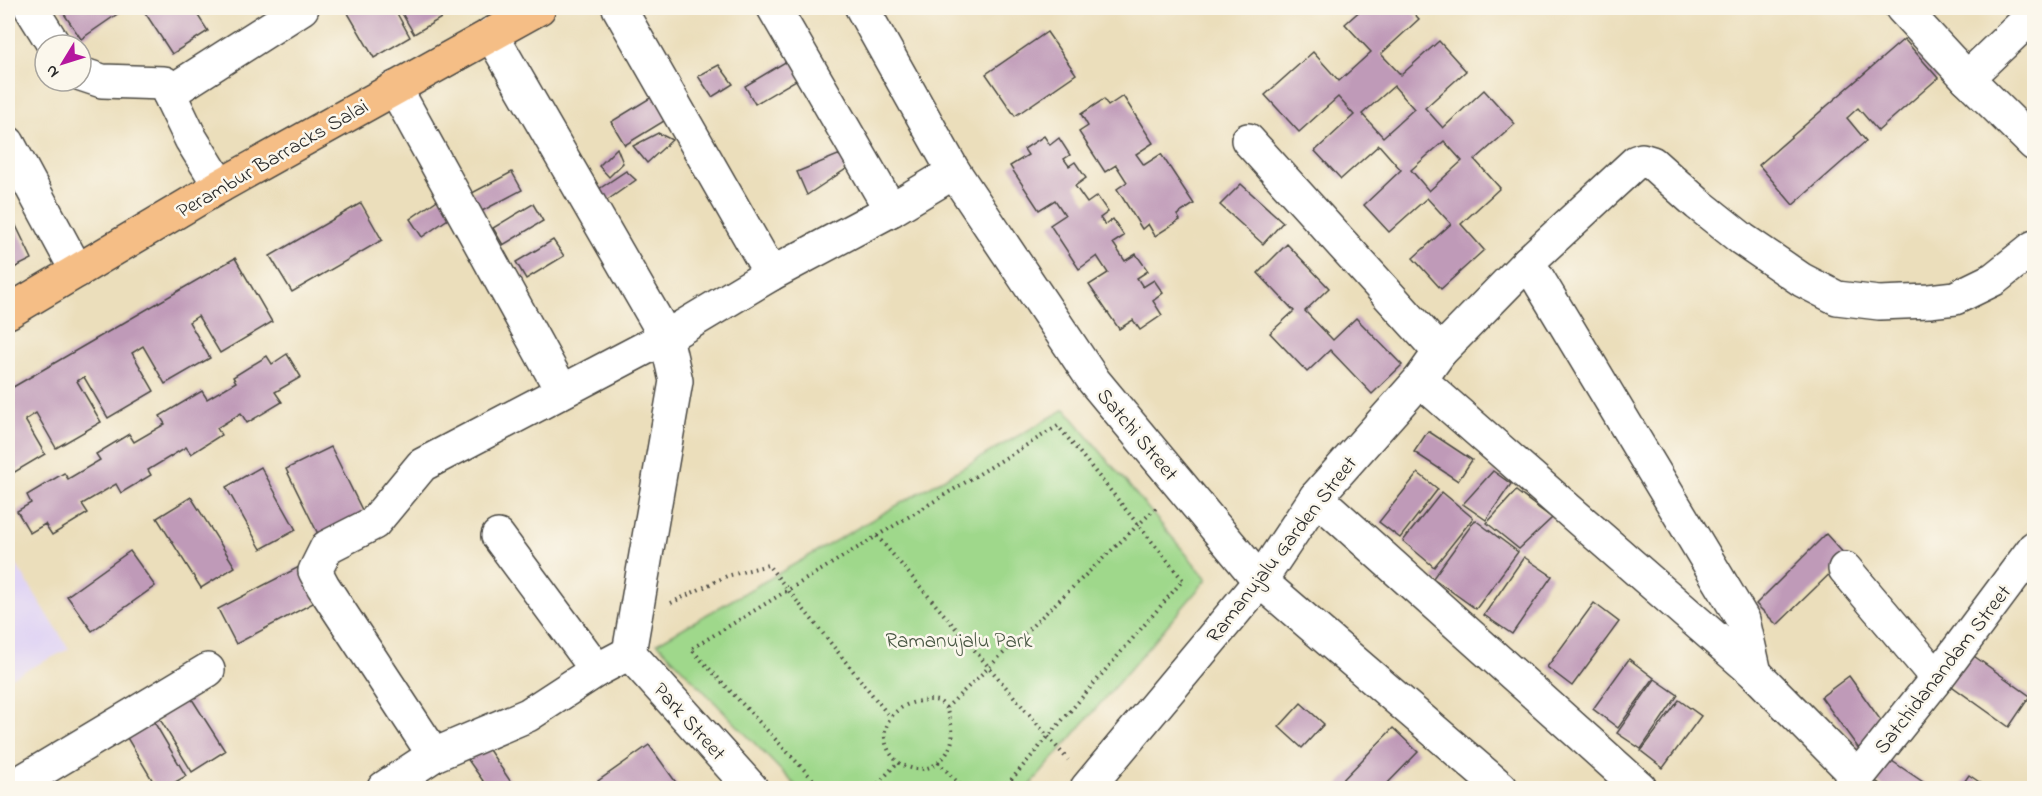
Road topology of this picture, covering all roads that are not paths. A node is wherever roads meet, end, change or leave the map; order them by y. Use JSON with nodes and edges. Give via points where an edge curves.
{"nodes":[{"id":1,"x":31,"y":8,"type":"edge"},
{"id":2,"x":302,"y":8,"type":"edge"},
{"id":3,"x":539,"y":8,"type":"edge"},
{"id":4,"x":619,"y":8,"type":"edge"},
{"id":5,"x":774,"y":8,"type":"edge"},
{"id":6,"x":862,"y":8,"type":"edge"},
{"id":7,"x":1902,"y":8,"type":"edge"},
{"id":8,"x":2034,"y":14,"type":"edge"},
{"id":9,"x":47,"y":33,"type":"edge"},
{"id":10,"x":491,"y":34,"type":"junction"},
{"id":11,"x":93,"y":78,"type":"edge"},
{"id":12,"x":1967,"y":78,"type":"junction"},
{"id":13,"x":395,"y":88,"type":"junction"},
{"id":14,"x":169,"y":93,"type":"junction"},
{"id":15,"x":1248,"y":140,"type":"dead end"},
{"id":16,"x":8,"y":143,"type":"edge"},
{"id":17,"x":2034,"y":144,"type":"edge"},
{"id":18,"x":954,"y":172,"type":"junction"},
{"id":19,"x":220,"y":186,"type":"junction"},
{"id":20,"x":891,"y":210,"type":"junction"},
{"id":21,"x":2034,"y":248,"type":"edge"},
{"id":22,"x":1528,"y":262,"type":"junction"},
{"id":23,"x":77,"y":271,"type":"junction"},
{"id":24,"x":771,"y":274,"type":"junction"},
{"id":25,"x":8,"y":312,"type":"edge"},
{"id":26,"x":666,"y":337,"type":"junction"},
{"id":27,"x":1440,"y":352,"type":"junction"},
{"id":28,"x":1420,"y":380,"type":"junction"},
{"id":29,"x":562,"y":391,"type":"junction"},
{"id":30,"x":1316,"y":497,"type":"junction"},
{"id":31,"x":498,"y":536,"type":"dead end"},
{"id":32,"x":2034,"y":548,"type":"edge"},
{"id":33,"x":1845,"y":569,"type":"dead end"},
{"id":34,"x":1260,"y":581,"type":"junction"},
{"id":35,"x":629,"y":653,"type":"junction"},
{"id":36,"x":208,"y":670,"type":"dead end"},
{"id":37,"x":597,"y":670,"type":"junction"},
{"id":38,"x":1755,"y":674,"type":"junction"},
{"id":39,"x":1937,"y":678,"type":"junction"},
{"id":40,"x":434,"y":755,"type":"junction"},
{"id":41,"x":1853,"y":783,"type":"edge"},
{"id":42,"x":1488,"y":784,"type":"edge"},
{"id":43,"x":1088,"y":788,"type":"edge"},
{"id":44,"x":11,"y":789,"type":"edge"},
{"id":45,"x":384,"y":789,"type":"edge"},
{"id":46,"x":751,"y":789,"type":"edge"},
{"id":47,"x":1640,"y":789,"type":"edge"}],
"edges":[{"from":1,"to":9,"type":"street"},
{"from":2,"to":14,"type":"street"},
{"from":3,"to":10,"type":"main road","name":"Perambur Barracks Salai"},
{"from":4,"to":24,"type":"street"},
{"from":5,"to":20,"type":"street"},
{"from":6,"to":18,"type":"street","name":"Satchi Street"},
{"from":7,"to":12,"type":"street"},
{"from":8,"to":12,"type":"street"},
{"from":10,"to":13,"type":"main road","name":"Perambur Barracks Salai"},
{"from":10,"to":26,"type":"street"},
{"from":11,"to":14,"type":"street","via":[[164,83]]},
{"from":12,"to":17,"type":"street"},
{"from":13,"to":19,"type":"main road","name":"Perambur Barracks Salai"},
{"from":13,"to":29,"type":"street"},
{"from":14,"to":19,"type":"street"},
{"from":15,"to":27,"type":"street"},
{"from":16,"to":23,"type":"street"},
{"from":18,"to":20,"type":"street"},
{"from":18,"to":34,"type":"street","name":"Satchi Street","via":[[1094,381]]},
{"from":19,"to":23,"type":"main road","name":"Perambur Barracks Salai"},
{"from":20,"to":24,"type":"street"},
{"from":21,"to":22,"type":"street","name":"Ramanujalu Garden Street","via":[[1994,279],[1955,298],[1879,303],[1837,298],[1802,280],[1742,239],[1652,163],[1642,160]]},
{"from":22,"to":27,"type":"street","name":"Ramanujalu Garden Street"},
{"from":22,"to":38,"type":"street","via":[[1743,620]]},
{"from":23,"to":25,"type":"main road","name":"Perambur Barracks Salai"},
{"from":24,"to":26,"type":"street"},
{"from":26,"to":29,"type":"street"},
{"from":26,"to":35,"type":"street","via":[[676,381]]},
{"from":27,"to":28,"type":"street","name":"Ramanujalu Garden Street"},
{"from":28,"to":30,"type":"street","name":"Ramanujalu Garden Street"},
{"from":28,"to":38,"type":"street"},
{"from":29,"to":40,"type":"street","via":[[422,465],[374,523],[327,547],[315,571]]},
{"from":30,"to":34,"type":"street","name":"Ramanujalu Garden Street"},
{"from":30,"to":47,"type":"street"},
{"from":31,"to":37,"type":"street"},
{"from":32,"to":39,"type":"street","name":"Satchidanandam Street"},
{"from":33,"to":39,"type":"street"},
{"from":34,"to":42,"type":"street","name":"Satchi Street"},
{"from":34,"to":43,"type":"street","name":"Ramanujalu Garden Street"},
{"from":35,"to":37,"type":"street"},
{"from":35,"to":46,"type":"street","name":"Park Street"},
{"from":36,"to":44,"type":"street"},
{"from":37,"to":40,"type":"street","via":[[528,716]]},
{"from":38,"to":41,"type":"street"},
{"from":39,"to":41,"type":"street","name":"Satchidanandam Street"},
{"from":40,"to":45,"type":"street"}]}
